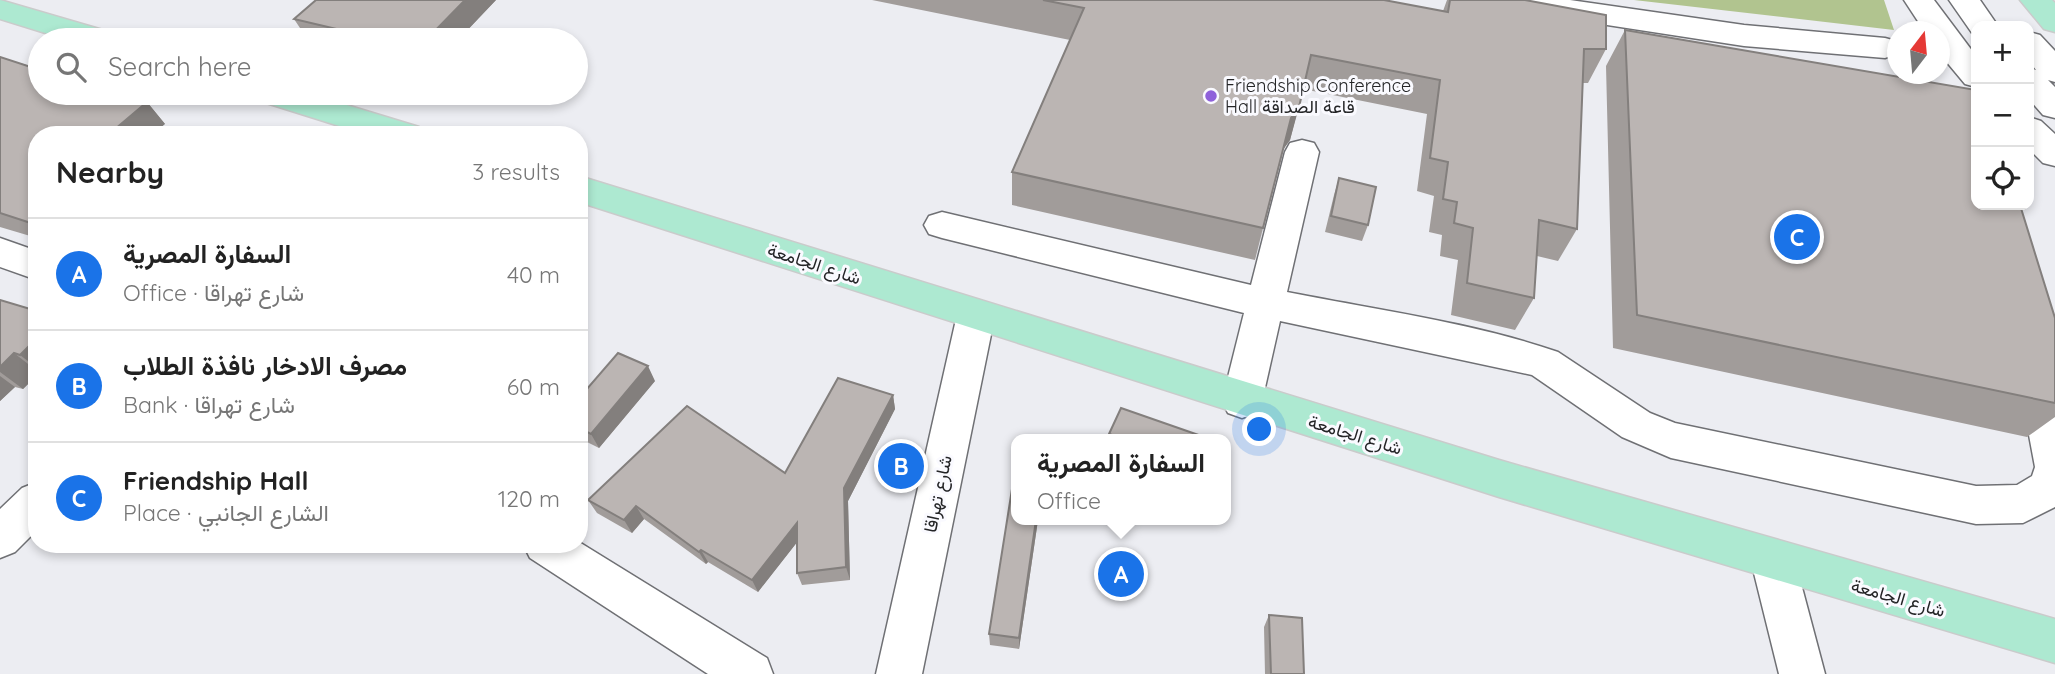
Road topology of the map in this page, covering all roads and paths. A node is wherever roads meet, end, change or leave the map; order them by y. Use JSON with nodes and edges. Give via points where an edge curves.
{"nodes":[{"id":1,"x":1510,"y":0,"type":"edge"},
{"id":2,"x":1919,"y":0,"type":"edge"},
{"id":3,"x":1964,"y":0,"type":"edge"},
{"id":4,"x":1997,"y":0,"type":"edge"},
{"id":5,"x":2035,"y":0,"type":"edge"},
{"id":6,"x":0,"y":9,"type":"edge"},
{"id":7,"x":1979,"y":21,"type":"edge"},
{"id":8,"x":2012,"y":21,"type":"edge"},
{"id":9,"x":2055,"y":22,"type":"edge"},
{"id":10,"x":63,"y":28,"type":"edge"},
{"id":11,"x":1885,"y":48,"type":"dead end"},
{"id":12,"x":2034,"y":48,"type":"edge"},
{"id":13,"x":1971,"y":70,"type":"edge"},
{"id":14,"x":2055,"y":71,"type":"edge"},
{"id":15,"x":2034,"y":84,"type":"edge"},
{"id":16,"x":309,"y":105,"type":"edge"},
{"id":17,"x":2055,"y":107,"type":"edge"},
{"id":18,"x":376,"y":126,"type":"edge"},
{"id":19,"x":2034,"y":134,"type":"edge"},
{"id":20,"x":1302,"y":152,"type":"dead end"},
{"id":21,"x":2055,"y":154,"type":"edge"},
{"id":22,"x":588,"y":192,"type":"edge"},
{"id":23,"x":942,"y":225,"type":"dead end"},
{"id":24,"x":0,"y":252,"type":"edge"},
{"id":25,"x":28,"y":263,"type":"edge"},
{"id":26,"x":1266,"y":303,"type":"junction"},
{"id":27,"x":976,"y":315,"type":"junction"},
{"id":28,"x":1242,"y":401,"type":"junction"},
{"id":29,"x":2055,"y":408,"type":"edge"},
{"id":30,"x":2055,"y":467,"type":"edge"},
{"id":31,"x":28,"y":510,"type":"edge"},
{"id":32,"x":0,"y":538,"type":"edge"},
{"id":33,"x":559,"y":553,"type":"edge"},
{"id":34,"x":1773,"y":561,"type":"junction"},
{"id":35,"x":2055,"y":641,"type":"edge"},
{"id":36,"x":750,"y":674,"type":"edge"},
{"id":37,"x":900,"y":674,"type":"edge"},
{"id":38,"x":1802,"y":674,"type":"edge"}],
"edges":[{"from":1,"to":11,"type":"street","via":[[1593,15]]},
{"from":2,"to":13,"type":"street"},
{"from":3,"to":7,"type":"street"},
{"from":4,"to":8,"type":"street"},
{"from":5,"to":9,"type":"main road"},
{"from":6,"to":10,"type":"main road"},
{"from":12,"to":14,"type":"street"},
{"from":15,"to":17,"type":"street"},
{"from":16,"to":18,"type":"main road"},
{"from":19,"to":21,"type":"street"},
{"from":20,"to":26,"type":"street"},
{"from":22,"to":27,"type":"main road","name":"شارع الجامعة"},
{"from":23,"to":26,"type":"street"},
{"from":24,"to":25,"type":"street"},
{"from":26,"to":28,"type":"street"},
{"from":26,"to":30,"type":"street","via":[[1519,355],[1544,363],[1636,425],[1671,440],[1874,485],[1976,505],[2024,504],[2049,488]]},
{"from":27,"to":28,"type":"main road","name":"شارع الجامعة"},
{"from":27,"to":37,"type":"street","name":"شارع تهراقا"},
{"from":28,"to":34,"type":"main road","name":"شارع الجامعة"},
{"from":29,"to":30,"type":"street","via":[[2046,419]]},
{"from":31,"to":32,"type":"street"},
{"from":33,"to":36,"type":"street"},
{"from":34,"to":35,"type":"main road","name":"شارع الجامعة"},
{"from":34,"to":38,"type":"street"}]}
